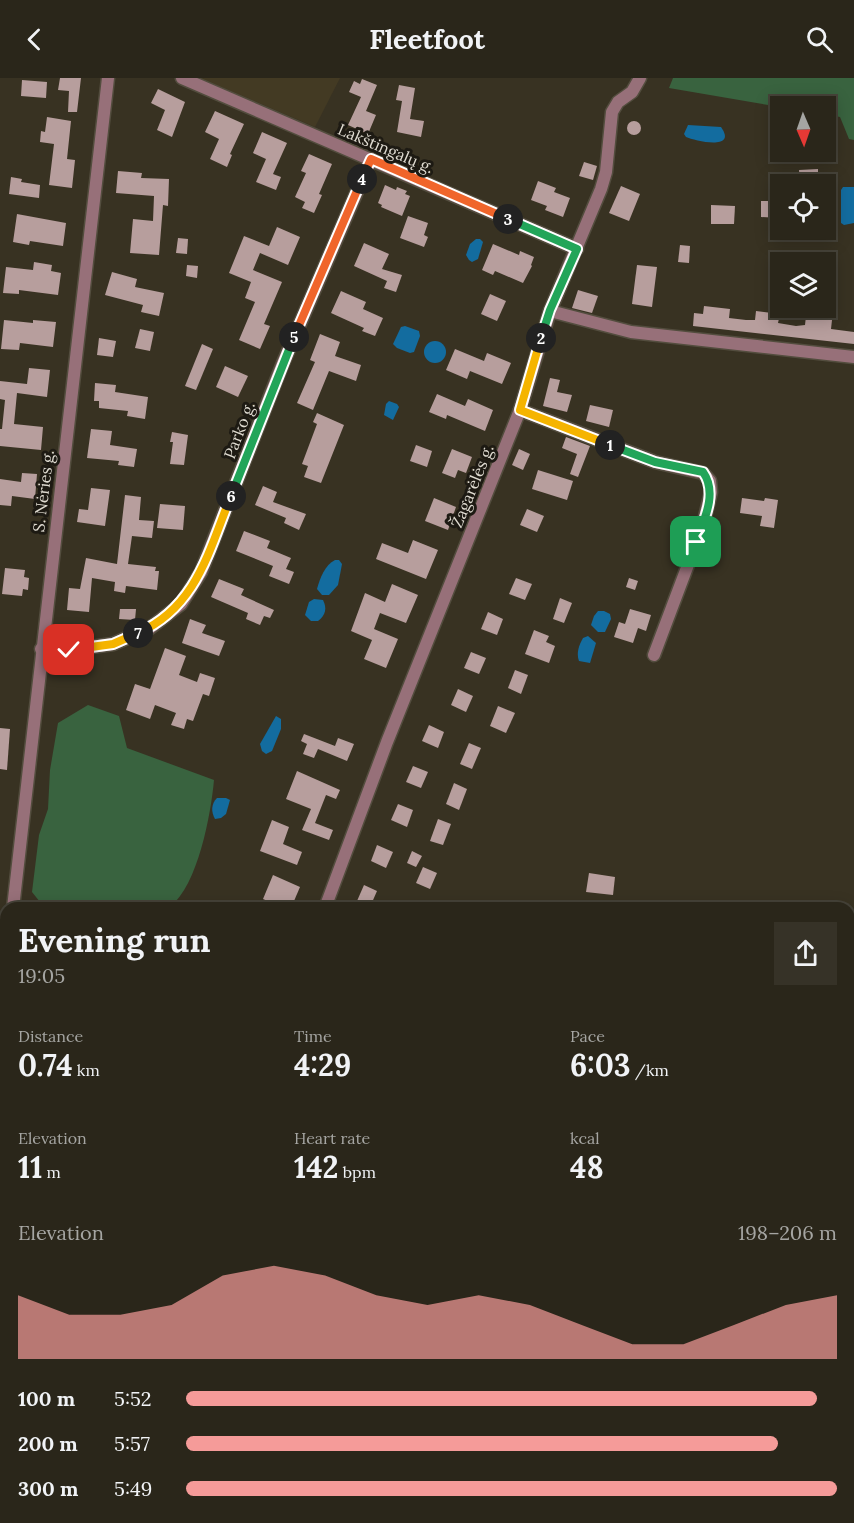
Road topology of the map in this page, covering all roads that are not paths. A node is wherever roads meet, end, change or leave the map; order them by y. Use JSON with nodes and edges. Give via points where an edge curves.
{"nodes":[{"id":1,"x":108,"y":78,"type":"edge"},
{"id":2,"x":182,"y":78,"type":"edge"},
{"id":3,"x":640,"y":78,"type":"edge"},
{"id":4,"x":371,"y":159,"type":"junction"},
{"id":5,"x":577,"y":249,"type":"junction"},
{"id":6,"x":550,"y":310,"type":"junction"},
{"id":7,"x":854,"y":357,"type":"edge"},
{"id":8,"x":520,"y":410,"type":"junction"},
{"id":9,"x":41,"y":649,"type":"junction"},
{"id":10,"x":654,"y":655,"type":"dead end"},
{"id":11,"x":14,"y":902,"type":"edge"},
{"id":12,"x":327,"y":902,"type":"edge"}],
"edges":[{"from":1,"to":9,"type":"street","name":"S. Nėries g."},
{"from":2,"to":4,"type":"street","name":"Lakštingalų g."},
{"from":3,"to":5,"type":"street","name":"Žagarėlės g.","via":[[612,112],[606,172]]},
{"from":4,"to":5,"type":"street","name":"Lakštingalų g."},
{"from":4,"to":9,"type":"street","name":"Parko g.","via":[[283,363],[201,572],[181,604],[150,628],[113,644]]},
{"from":5,"to":6,"type":"street","name":"Žagarėlės g."},
{"from":6,"to":7,"type":"street","via":[[631,332]]},
{"from":6,"to":8,"type":"street","name":"Žagarėlės g."},
{"from":8,"to":10,"type":"street","via":[[655,462],[703,472],[710,482],[703,525]]},
{"from":8,"to":12,"type":"street","name":"Žagarėlės g.","via":[[391,730]]},
{"from":9,"to":11,"type":"street","name":"S. Nėries g."}]}
